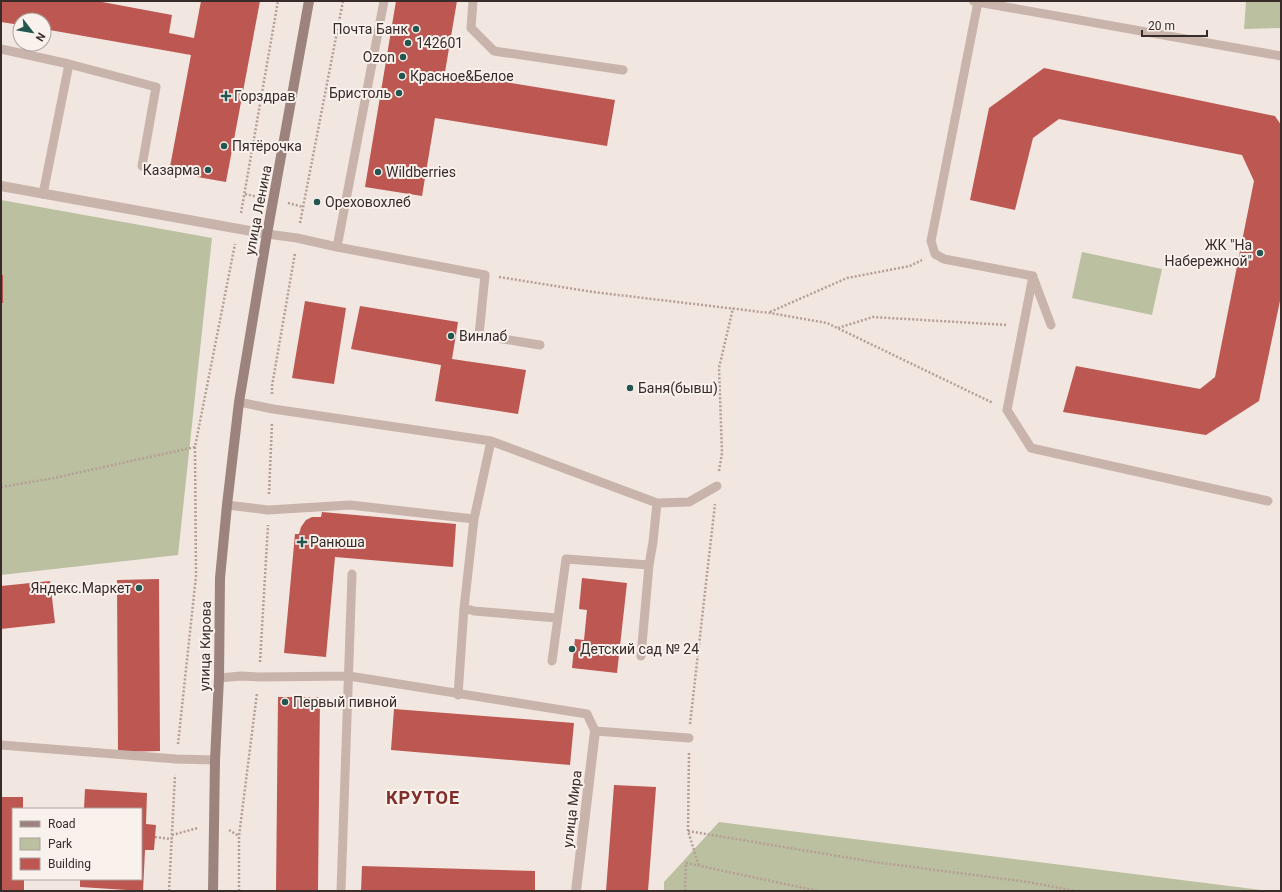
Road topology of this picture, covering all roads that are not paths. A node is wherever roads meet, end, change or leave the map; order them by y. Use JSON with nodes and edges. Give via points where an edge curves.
{"nodes":[{"id":1,"x":310,"y":1,"type":"edge"},
{"id":2,"x":384,"y":1,"type":"edge"},
{"id":3,"x":473,"y":1,"type":"edge"},
{"id":4,"x":976,"y":1,"type":"edge"},
{"id":5,"x":1,"y":49,"type":"edge"},
{"id":6,"x":1281,"y":56,"type":"edge"},
{"id":7,"x":69,"y":64,"type":"junction"},
{"id":8,"x":623,"y":70,"type":"dead end"},
{"id":9,"x":142,"y":166,"type":"dead end"},
{"id":10,"x":1,"y":186,"type":"edge"},
{"id":11,"x":43,"y":194,"type":"junction"},
{"id":12,"x":267,"y":234,"type":"junction"},
{"id":13,"x":337,"y":247,"type":"junction"},
{"id":14,"x":1032,"y":276,"type":"junction"},
{"id":15,"x":1051,"y":325,"type":"dead end"},
{"id":16,"x":540,"y":345,"type":"dead end"},
{"id":17,"x":239,"y":402,"type":"junction"},
{"id":18,"x":491,"y":441,"type":"junction"},
{"id":19,"x":717,"y":486,"type":"road end"},
{"id":20,"x":1268,"y":501,"type":"dead end"},
{"id":21,"x":657,"y":503,"type":"junction"},
{"id":22,"x":227,"y":505,"type":"junction"},
{"id":23,"x":474,"y":518,"type":"junction"},
{"id":24,"x":649,"y":565,"type":"junction"},
{"id":25,"x":352,"y":574,"type":"dead end"},
{"id":26,"x":464,"y":608,"type":"junction"},
{"id":27,"x":557,"y":618,"type":"junction"},
{"id":28,"x":641,"y":656,"type":"dead end"},
{"id":29,"x":552,"y":661,"type":"dead end"},
{"id":30,"x":349,"y":676,"type":"junction"},
{"id":31,"x":219,"y":678,"type":"junction"},
{"id":32,"x":458,"y":695,"type":"junction"},
{"id":33,"x":595,"y":731,"type":"junction"},
{"id":34,"x":689,"y":738,"type":"road end"},
{"id":35,"x":1,"y":745,"type":"edge"},
{"id":36,"x":215,"y":760,"type":"junction"},
{"id":37,"x":213,"y":891,"type":"edge"},
{"id":38,"x":341,"y":891,"type":"edge"},
{"id":39,"x":576,"y":891,"type":"edge"}],
"edges":[{"from":1,"to":12,"type":"street","name":"улица Ленина"},
{"from":2,"to":13,"type":"lane"},
{"from":3,"to":8,"type":"lane","via":[[470,28],[494,51]]},
{"from":4,"to":6,"type":"lane"},
{"from":4,"to":14,"type":"lane","via":[[931,240],[935,254],[944,259]]},
{"from":5,"to":7,"type":"lane"},
{"from":7,"to":9,"type":"lane","via":[[156,87]]},
{"from":7,"to":11,"type":"lane"},
{"from":10,"to":11,"type":"street"},
{"from":11,"to":12,"type":"street"},
{"from":12,"to":13,"type":"lane"},
{"from":12,"to":17,"type":"street","name":"улица Ленина"},
{"from":13,"to":16,"type":"lane","via":[[485,275],[480,335]]},
{"from":14,"to":15,"type":"lane"},
{"from":14,"to":20,"type":"lane","via":[[1007,410],[1031,448]]},
{"from":17,"to":18,"type":"lane"},
{"from":17,"to":22,"type":"street","name":"улица Кирова"},
{"from":18,"to":21,"type":"lane"},
{"from":18,"to":23,"type":"lane"},
{"from":19,"to":21,"type":"lane","via":[[689,502]]},
{"from":21,"to":24,"type":"lane"},
{"from":22,"to":23,"type":"lane","via":[[268,510],[350,505]]},
{"from":22,"to":31,"type":"street","name":"улица Кирова","via":[[220,578]]},
{"from":23,"to":26,"type":"lane"},
{"from":24,"to":27,"type":"lane","via":[[566,559]]},
{"from":24,"to":28,"type":"lane"},
{"from":25,"to":30,"type":"lane"},
{"from":26,"to":27,"type":"lane"},
{"from":26,"to":32,"type":"lane"},
{"from":27,"to":29,"type":"lane"},
{"from":30,"to":31,"type":"lane"},
{"from":30,"to":32,"type":"lane"},
{"from":30,"to":38,"type":"lane"},
{"from":31,"to":36,"type":"street","name":"улица Кирова"},
{"from":32,"to":33,"type":"lane","via":[[587,714]]},
{"from":33,"to":34,"type":"lane"},
{"from":33,"to":39,"type":"street","name":"улица Мира"},
{"from":35,"to":36,"type":"lane"},
{"from":36,"to":37,"type":"street","name":"улица Кирова"}]}
